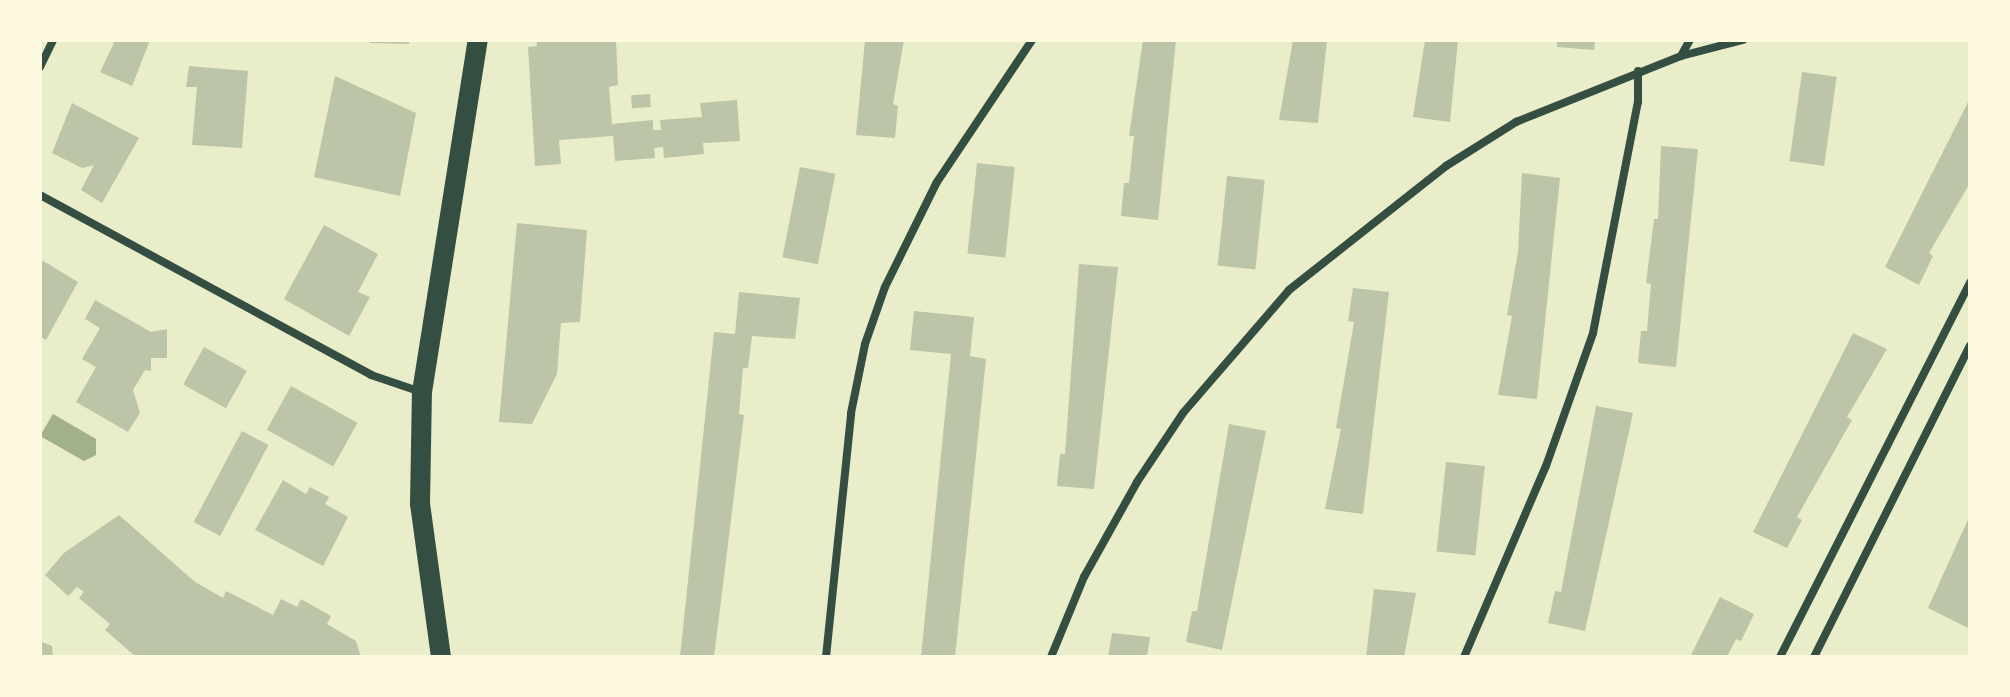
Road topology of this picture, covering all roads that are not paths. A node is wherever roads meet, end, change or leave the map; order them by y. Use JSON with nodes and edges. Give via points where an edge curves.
{"nodes":[{"id":1,"x":53,"y":40,"type":"edge"},
{"id":2,"x":478,"y":40,"type":"edge"},
{"id":3,"x":1032,"y":40,"type":"edge"},
{"id":4,"x":1690,"y":40,"type":"edge"},
{"id":5,"x":1743,"y":40,"type":"edge"},
{"id":6,"x":1681,"y":56,"type":"junction"},
{"id":7,"x":40,"y":67,"type":"edge"},
{"id":8,"x":1638,"y":71,"type":"junction"},
{"id":9,"x":40,"y":195,"type":"edge"},
{"id":10,"x":1970,"y":282,"type":"edge"},
{"id":11,"x":1970,"y":346,"type":"edge"},
{"id":12,"x":422,"y":392,"type":"junction"},
{"id":13,"x":441,"y":657,"type":"edge"},
{"id":14,"x":826,"y":657,"type":"edge"},
{"id":15,"x":1051,"y":657,"type":"edge"},
{"id":16,"x":1464,"y":657,"type":"edge"},
{"id":17,"x":1780,"y":657,"type":"edge"},
{"id":18,"x":1814,"y":657,"type":"edge"}],
"edges":[{"from":1,"to":7,"type":"street"},
{"from":2,"to":12,"type":"main road"},
{"from":3,"to":14,"type":"street","via":[[937,182],[885,287],[865,344],[851,413]]},
{"from":4,"to":6,"type":"street"},
{"from":5,"to":6,"type":"street"},
{"from":6,"to":8,"type":"street"},
{"from":8,"to":15,"type":"street","via":[[1516,122],[1458,158],[1289,290],[1183,413],[1137,482],[1084,577]]},
{"from":8,"to":16,"type":"street","via":[[1631,145],[1593,333],[1546,466]]},
{"from":9,"to":12,"type":"street","via":[[371,375]]},
{"from":10,"to":17,"type":"street"},
{"from":11,"to":18,"type":"street"},
{"from":12,"to":13,"type":"main road","via":[[420,504]]}]}
